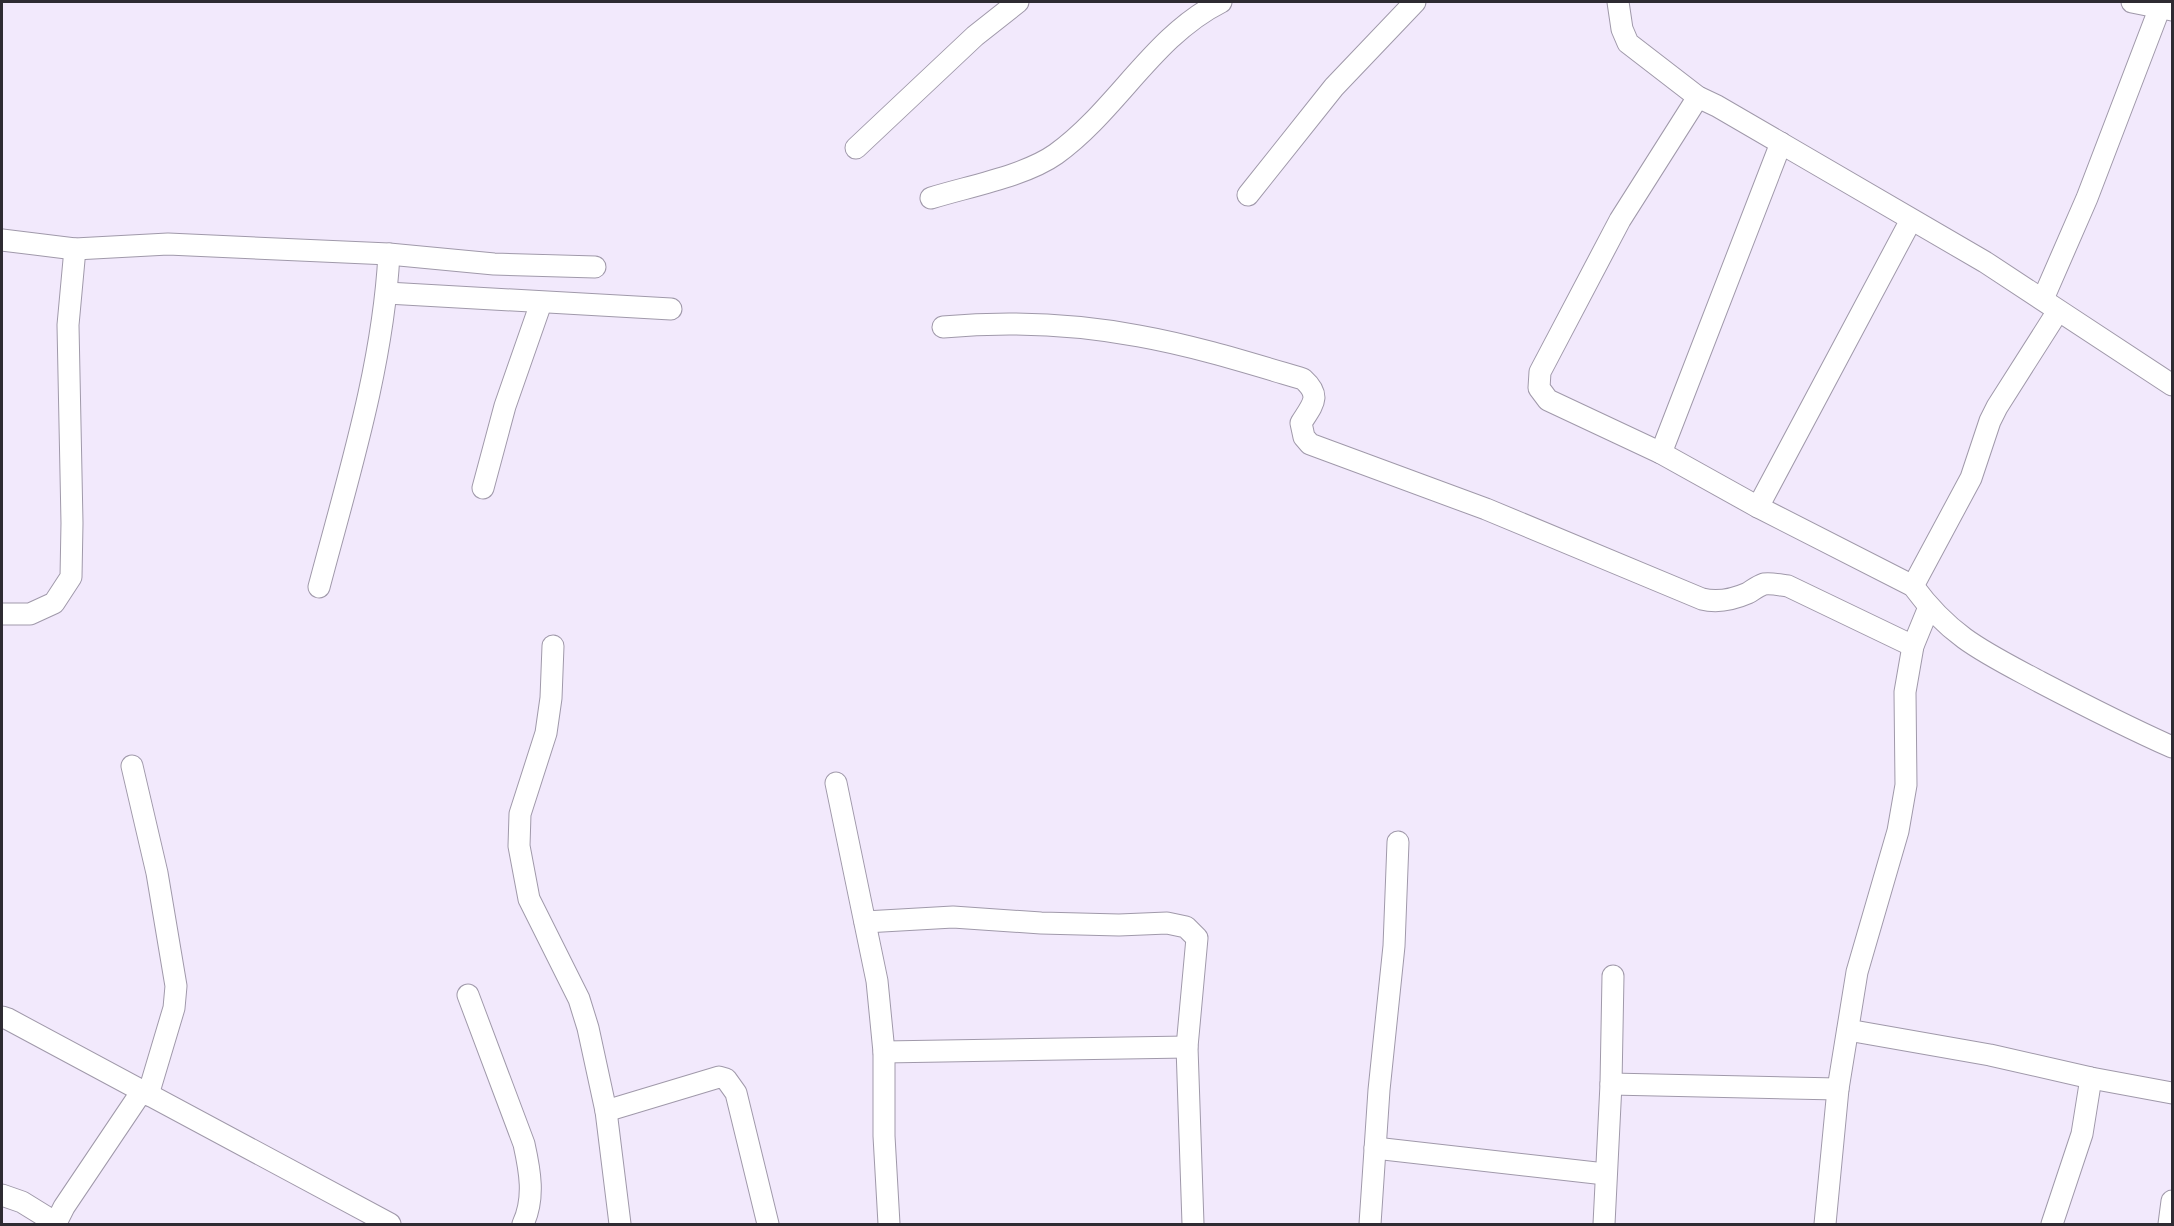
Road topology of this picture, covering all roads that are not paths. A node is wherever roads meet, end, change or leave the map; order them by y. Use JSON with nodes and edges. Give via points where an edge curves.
{"nodes":[{"id":1,"x":1018,"y":2,"type":"edge"},
{"id":2,"x":1221,"y":2,"type":"edge"},
{"id":3,"x":1415,"y":2,"type":"edge"},
{"id":4,"x":1618,"y":2,"type":"edge"},
{"id":5,"x":2132,"y":2,"type":"edge"},
{"id":6,"x":2165,"y":7,"type":"edge"},
{"id":7,"x":1698,"y":97,"type":"junction"},
{"id":8,"x":1781,"y":143,"type":"junction"},
{"id":9,"x":856,"y":148,"type":"dead end"},
{"id":10,"x":1248,"y":195,"type":"dead end"},
{"id":11,"x":932,"y":198,"type":"dead end"},
{"id":12,"x":1911,"y":220,"type":"junction"},
{"id":13,"x":2,"y":240,"type":"edge"},
{"id":14,"x":75,"y":249,"type":"junction"},
{"id":15,"x":389,"y":254,"type":"junction"},
{"id":16,"x":596,"y":267,"type":"dead end"},
{"id":17,"x":387,"y":293,"type":"junction"},
{"id":18,"x":541,"y":303,"type":"junction"},
{"id":19,"x":2050,"y":305,"type":"junction"},
{"id":20,"x":671,"y":309,"type":"dead end"},
{"id":21,"x":943,"y":327,"type":"dead end"},
{"id":22,"x":2172,"y":385,"type":"edge"},
{"id":23,"x":1660,"y":453,"type":"junction"},
{"id":24,"x":483,"y":488,"type":"dead end"},
{"id":25,"x":1758,"y":507,"type":"junction"},
{"id":26,"x":1913,"y":586,"type":"junction"},
{"id":27,"x":319,"y":587,"type":"dead end"},
{"id":28,"x":1929,"y":607,"type":"junction"},
{"id":29,"x":2,"y":614,"type":"edge"},
{"id":30,"x":553,"y":646,"type":"dead end"},
{"id":31,"x":1913,"y":646,"type":"junction"},
{"id":32,"x":2172,"y":747,"type":"edge"},
{"id":33,"x":132,"y":766,"type":"dead end"},
{"id":34,"x":836,"y":783,"type":"dead end"},
{"id":35,"x":1398,"y":842,"type":"dead end"},
{"id":36,"x":865,"y":922,"type":"junction"},
{"id":37,"x":1613,"y":976,"type":"dead end"},
{"id":38,"x":468,"y":995,"type":"dead end"},
{"id":39,"x":2,"y":1017,"type":"edge"},
{"id":40,"x":1848,"y":1030,"type":"junction"},
{"id":41,"x":1187,"y":1047,"type":"junction"},
{"id":42,"x":884,"y":1052,"type":"junction"},
{"id":43,"x":2091,"y":1078,"type":"junction"},
{"id":44,"x":1611,"y":1084,"type":"junction"},
{"id":45,"x":1838,"y":1089,"type":"junction"},
{"id":46,"x":145,"y":1093,"type":"junction"},
{"id":47,"x":2172,"y":1093,"type":"edge"},
{"id":48,"x":606,"y":1111,"type":"junction"},
{"id":49,"x":1375,"y":1148,"type":"junction"},
{"id":50,"x":1605,"y":1174,"type":"junction"},
{"id":51,"x":2,"y":1194,"type":"edge"},
{"id":52,"x":2172,"y":1201,"type":"edge"},
{"id":53,"x":56,"y":1223,"type":"edge"},
{"id":54,"x":390,"y":1224,"type":"edge"},
{"id":55,"x":523,"y":1224,"type":"edge"},
{"id":56,"x":620,"y":1224,"type":"edge"},
{"id":57,"x":768,"y":1224,"type":"edge"},
{"id":58,"x":889,"y":1224,"type":"edge"},
{"id":59,"x":1193,"y":1224,"type":"edge"},
{"id":60,"x":1370,"y":1224,"type":"edge"},
{"id":61,"x":1604,"y":1224,"type":"edge"},
{"id":62,"x":1825,"y":1224,"type":"edge"},
{"id":63,"x":2052,"y":1224,"type":"edge"},
{"id":64,"x":2169,"y":1224,"type":"edge"}],
"edges":[{"from":1,"to":9,"type":"street","via":[[975,36]]},
{"from":2,"to":11,"type":"street","via":[[1186,22],[1107,107],[1057,153],[1032,168]]},
{"from":3,"to":10,"type":"street","via":[[1334,87]]},
{"from":4,"to":7,"type":"street","via":[[1628,43]]},
{"from":5,"to":6,"type":"street"},
{"from":6,"to":19,"type":"street","via":[[2086,198]]},
{"from":7,"to":8,"type":"street"},
{"from":7,"to":23,"type":"street","via":[[1620,220],[1540,372],[1539,388],[1548,400]]},
{"from":8,"to":12,"type":"street"},
{"from":8,"to":23,"type":"street"},
{"from":12,"to":19,"type":"street"},
{"from":12,"to":25,"type":"street"},
{"from":13,"to":14,"type":"street"},
{"from":14,"to":15,"type":"street","via":[[168,244]]},
{"from":14,"to":29,"type":"street","via":[[68,325],[71,577],[54,603],[30,614]]},
{"from":15,"to":16,"type":"street","via":[[494,264]]},
{"from":15,"to":17,"type":"street"},
{"from":17,"to":18,"type":"street"},
{"from":17,"to":27,"type":"street","via":[[366,412]]},
{"from":18,"to":20,"type":"street"},
{"from":18,"to":24,"type":"street","via":[[505,406]]},
{"from":19,"to":22,"type":"street"},
{"from":19,"to":26,"type":"street","via":[[1990,421],[1971,478]]},
{"from":21,"to":31,"type":"street","via":[[1074,326],[1148,338],[1303,379],[1314,388],[1315,399],[1301,423],[1310,444],[1486,509],[1702,600],[1725,601],[1763,585],[1788,586]]},
{"from":23,"to":25,"type":"street"},
{"from":25,"to":26,"type":"street"},
{"from":26,"to":28,"type":"street"},
{"from":28,"to":31,"type":"street"},
{"from":28,"to":32,"type":"street","via":[[1971,644],[2094,711]]},
{"from":30,"to":48,"type":"street","via":[[546,733],[520,814],[519,846],[529,899],[579,999]]},
{"from":31,"to":40,"type":"street","via":[[1905,692],[1906,785],[1898,831],[1857,972]]},
{"from":33,"to":46,"type":"street","via":[[176,986],[174,1008]]},
{"from":34,"to":36,"type":"street"},
{"from":35,"to":49,"type":"street","via":[[1394,946]]},
{"from":36,"to":41,"type":"street","via":[[953,917],[1041,923],[1167,923],[1186,927],[1197,938]]},
{"from":36,"to":42,"type":"street","via":[[877,981]]},
{"from":37,"to":44,"type":"street"},
{"from":38,"to":55,"type":"street","via":[[524,1144],[531,1193]]},
{"from":39,"to":46,"type":"street"},
{"from":40,"to":43,"type":"street"},
{"from":40,"to":45,"type":"street"},
{"from":41,"to":42,"type":"street"},
{"from":41,"to":59,"type":"street"},
{"from":42,"to":58,"type":"street"},
{"from":43,"to":47,"type":"street"},
{"from":43,"to":63,"type":"street","via":[[2082,1134]]},
{"from":44,"to":45,"type":"street"},
{"from":44,"to":50,"type":"street"},
{"from":45,"to":62,"type":"street"},
{"from":46,"to":53,"type":"street"},
{"from":46,"to":54,"type":"street"},
{"from":48,"to":56,"type":"street"},
{"from":48,"to":57,"type":"street","via":[[719,1077],[726,1079],[736,1093]]},
{"from":49,"to":50,"type":"street"},
{"from":49,"to":60,"type":"street"},
{"from":50,"to":61,"type":"street"},
{"from":51,"to":53,"type":"street"},
{"from":52,"to":64,"type":"street"}]}
